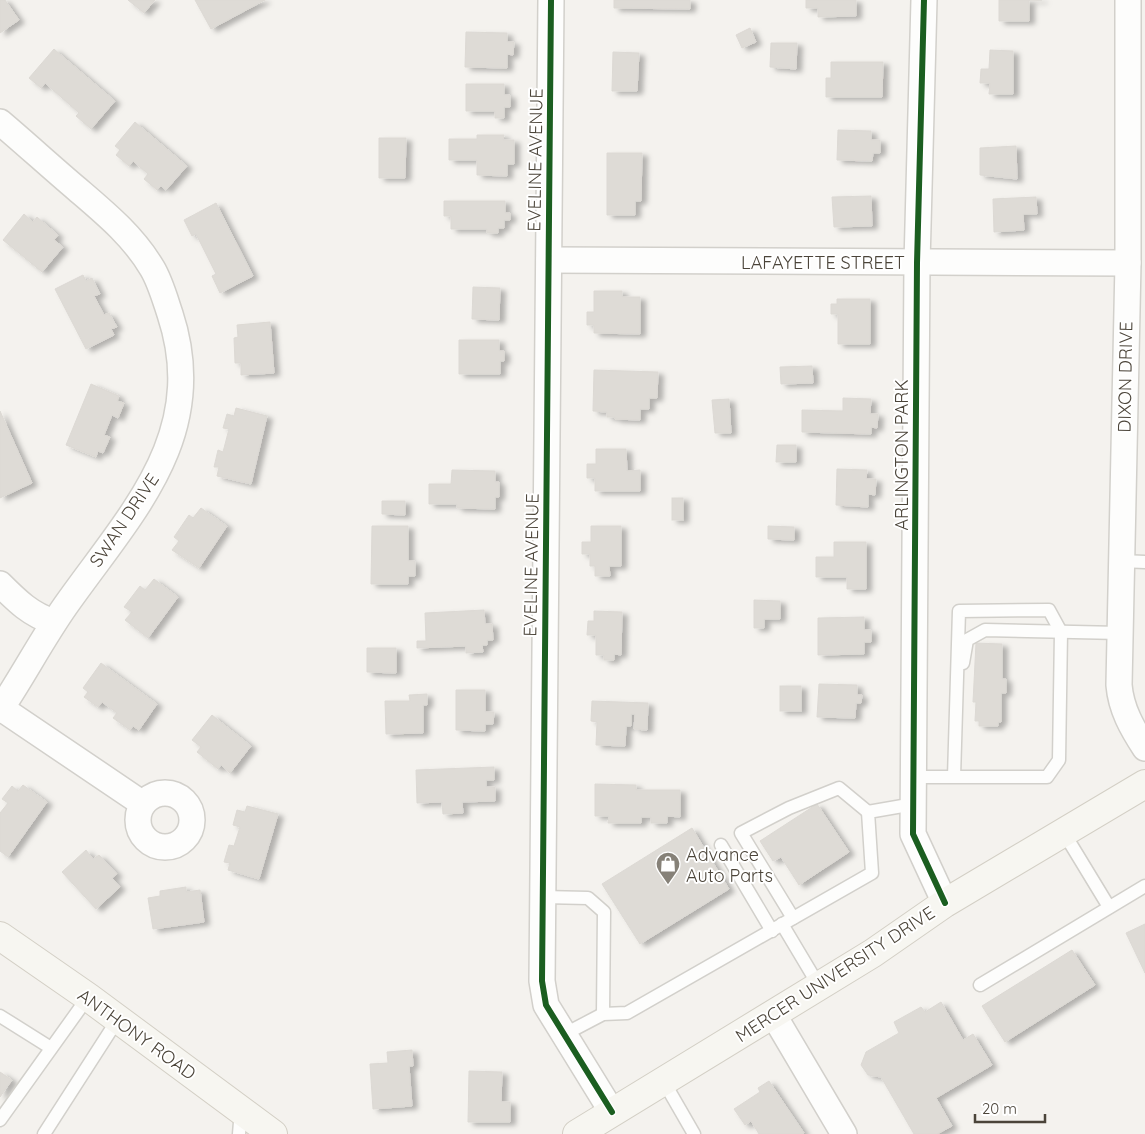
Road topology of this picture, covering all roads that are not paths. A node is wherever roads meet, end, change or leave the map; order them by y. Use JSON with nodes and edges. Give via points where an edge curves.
{"nodes":[{"id":1,"x":551,"y":0,"type":"edge"},
{"id":2,"x":924,"y":0,"type":"edge"},
{"id":3,"x":1128,"y":0,"type":"edge"},
{"id":4,"x":0,"y":122,"type":"edge"},
{"id":5,"x":549,"y":260,"type":"junction"},
{"id":6,"x":917,"y":263,"type":"junction"},
{"id":7,"x":1128,"y":263,"type":"junction"},
{"id":8,"x":1133,"y":562,"type":"edge"},
{"id":9,"x":0,"y":584,"type":"edge"},
{"id":10,"x":54,"y":622,"type":"junction"},
{"id":11,"x":1061,"y":632,"type":"junction"},
{"id":12,"x":1120,"y":633,"type":"junction"},
{"id":13,"x":955,"y":707,"type":"junction"},
{"id":14,"x":1,"y":709,"type":"edge"},
{"id":15,"x":1145,"y":748,"type":"edge"},
{"id":16,"x":914,"y":777,"type":"junction"},
{"id":17,"x":954,"y":777,"type":"junction"},
{"id":18,"x":1145,"y":784,"type":"edge"},
{"id":19,"x":143,"y":804,"type":"dead end"},
{"id":20,"x":914,"y":804,"type":"junction"},
{"id":21,"x":868,"y":812,"type":"junction"},
{"id":22,"x":1064,"y":832,"type":"junction"},
{"id":23,"x":721,"y":845,"type":"dead end"},
{"id":24,"x":1145,"y":886,"type":"edge"},
{"id":25,"x":543,"y":897,"type":"junction"},
{"id":26,"x":946,"y":903,"type":"junction"},
{"id":27,"x":1109,"y":907,"type":"junction"},
{"id":28,"x":782,"y":924,"type":"junction"},
{"id":29,"x":0,"y":936,"type":"edge"},
{"id":30,"x":980,"y":985,"type":"dead end"},
{"id":31,"x":819,"y":986,"type":"junction"},
{"id":32,"x":88,"y":997,"type":"junction"},
{"id":33,"x":603,"y":1014,"type":"junction"},
{"id":34,"x":773,"y":1014,"type":"junction"},
{"id":35,"x":0,"y":1016,"type":"edge"},
{"id":36,"x":118,"y":1019,"type":"junction"},
{"id":37,"x":563,"y":1035,"type":"junction"},
{"id":38,"x":51,"y":1048,"type":"junction"},
{"id":39,"x":664,"y":1082,"type":"junction"},
{"id":40,"x":612,"y":1112,"type":"junction"},
{"id":41,"x":0,"y":1120,"type":"edge"},
{"id":42,"x":240,"y":1122,"type":"edge"},
{"id":43,"x":44,"y":1134,"type":"edge"},
{"id":44,"x":274,"y":1134,"type":"edge"},
{"id":45,"x":577,"y":1134,"type":"edge"},
{"id":46,"x":694,"y":1134,"type":"edge"},
{"id":47,"x":844,"y":1134,"type":"edge"}],
"edges":[{"from":1,"to":5,"type":"street","name":"EVELINE AVENUE"},
{"from":2,"to":6,"type":"street","name":"ARLINGTON PARK"},
{"from":3,"to":7,"type":"street","name":"DIXON DRIVE"},
{"from":4,"to":10,"type":"street","name":"SWAN DRIVE","via":[[124,230],[153,268],[180,351],[178,418],[152,483]]},
{"from":5,"to":6,"type":"street","name":"LAFAYETTE STREET"},
{"from":5,"to":25,"type":"street","name":"EVELINE AVENUE"},
{"from":6,"to":7,"type":"street","name":"LAFAYETTE STREET"},
{"from":6,"to":16,"type":"street","name":"ARLINGTON PARK"},
{"from":7,"to":8,"type":"street","name":"DIXON DRIVE"},
{"from":8,"to":12,"type":"street","name":"DIXON DRIVE"},
{"from":9,"to":10,"type":"street","via":[[28,611]]},
{"from":10,"to":14,"type":"street","name":"SWAN DRIVE"},
{"from":11,"to":12,"type":"lane"},
{"from":11,"to":13,"type":"lane","via":[[985,630],[967,640]]},
{"from":11,"to":13,"type":"lane","via":[[1049,610],[959,611]]},
{"from":11,"to":17,"type":"lane","via":[[1058,760],[1046,777]]},
{"from":12,"to":15,"type":"street","name":"DIXON DRIVE","via":[[1120,697],[1130,726]]},
{"from":13,"to":17,"type":"lane"},
{"from":14,"to":19,"type":"street","name":"SWAN DRIVE"},
{"from":16,"to":17,"type":"lane"},
{"from":16,"to":20,"type":"street","name":"ARLINGTON PARK"},
{"from":18,"to":22,"type":"main road","name":"MERCER UNIVERSITY DRIVE"},
{"from":20,"to":21,"type":"lane"},
{"from":20,"to":26,"type":"street","name":"ARLINGTON PARK","via":[[913,834]]},
{"from":21,"to":28,"type":"lane","via":[[872,873]]},
{"from":21,"to":28,"type":"lane","via":[[839,788],[789,808],[741,833]]},
{"from":22,"to":26,"type":"main road","name":"MERCER UNIVERSITY DRIVE"},
{"from":22,"to":27,"type":"lane"},
{"from":23,"to":28,"type":"lane"},
{"from":24,"to":27,"type":"lane"},
{"from":25,"to":33,"type":"lane","via":[[588,898],[604,912]]},
{"from":25,"to":37,"type":"street","name":"EVELINE AVENUE","via":[[542,981],[546,1005]]},
{"from":26,"to":31,"type":"main road","name":"MERCER UNIVERSITY DRIVE"},
{"from":27,"to":30,"type":"lane"},
{"from":28,"to":31,"type":"lane"},
{"from":28,"to":33,"type":"lane","via":[[627,1013]]},
{"from":29,"to":32,"type":"main road","name":"ANTHONY ROAD"},
{"from":31,"to":34,"type":"main road","name":"MERCER UNIVERSITY DRIVE"},
{"from":32,"to":36,"type":"main road","name":"ANTHONY ROAD"},
{"from":32,"to":38,"type":"lane"},
{"from":33,"to":37,"type":"lane"},
{"from":34,"to":39,"type":"main road","name":"MERCER UNIVERSITY DRIVE"},
{"from":34,"to":47,"type":"street"},
{"from":35,"to":38,"type":"lane"},
{"from":36,"to":42,"type":"main road","name":"ANTHONY ROAD"},
{"from":36,"to":43,"type":"lane"},
{"from":37,"to":40,"type":"street","name":"EVELINE AVENUE"},
{"from":38,"to":41,"type":"lane"},
{"from":39,"to":40,"type":"main road","name":"MERCER UNIVERSITY DRIVE"},
{"from":39,"to":46,"type":"lane"},
{"from":40,"to":45,"type":"main road","name":"MERCER UNIVERSITY DRIVE"},
{"from":42,"to":44,"type":"main road","name":"ANTHONY ROAD"}]}
